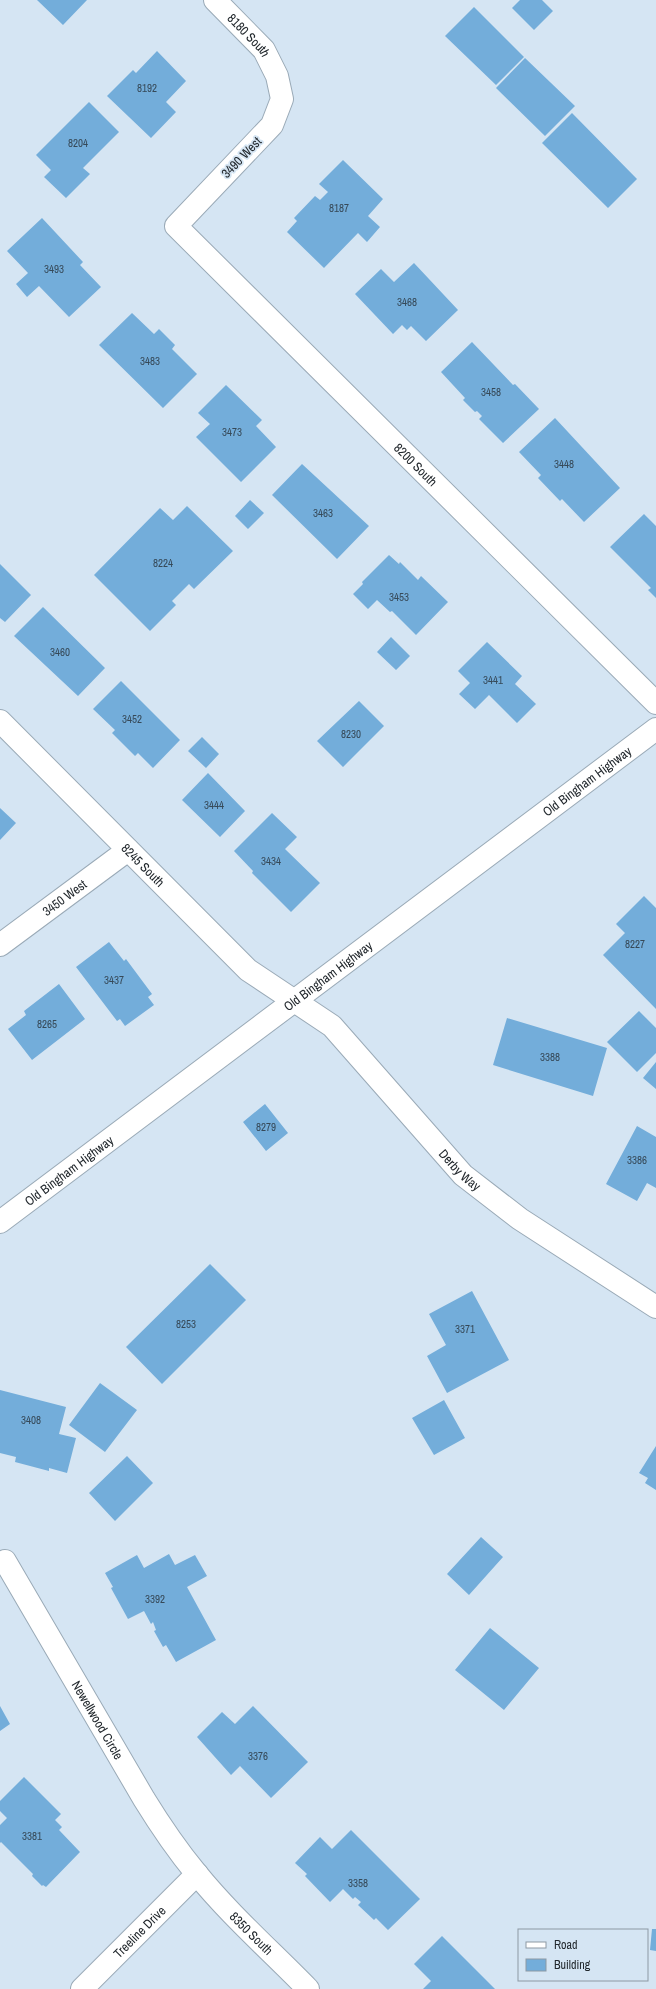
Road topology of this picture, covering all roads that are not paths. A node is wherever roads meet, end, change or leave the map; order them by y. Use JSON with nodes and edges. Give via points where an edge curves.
{"nodes":[{"id":1,"x":215,"y":0,"type":"edge"},
{"id":2,"x":277,"y":76,"type":"joint"},
{"id":3,"x":176,"y":226,"type":"joint"},
{"id":4,"x":656,"y":703,"type":"edge"},
{"id":5,"x":0,"y":721,"type":"edge"},
{"id":6,"x":656,"y":729,"type":"edge"},
{"id":7,"x":128,"y":850,"type":"junction"},
{"id":8,"x":0,"y":945,"type":"edge"},
{"id":9,"x":293,"y":1000,"type":"junction"},
{"id":10,"x":0,"y":1222,"type":"edge"},
{"id":11,"x":656,"y":1307,"type":"edge"},
{"id":12,"x":6,"y":1561,"type":"dead end"},
{"id":13,"x":197,"y":1874,"type":"junction"},
{"id":14,"x":82,"y":1989,"type":"edge"},
{"id":15,"x":308,"y":1989,"type":"edge"}],
"edges":[{"from":1,"to":2,"type":"street","name":"8180 South","via":[[264,50]]},
{"from":2,"to":3,"type":"street","name":"3490 West","via":[[282,100],[272,125]]},
{"from":3,"to":4,"type":"street","name":"8200 South"},
{"from":5,"to":7,"type":"street","name":"8245 South"},
{"from":6,"to":9,"type":"street","name":"Old Bingham Highway"},
{"from":7,"to":8,"type":"street","name":"3450 West"},
{"from":7,"to":9,"type":"street","name":"8245 South","via":[[248,970]]},
{"from":9,"to":10,"type":"street","name":"Old Bingham Highway"},
{"from":9,"to":11,"type":"street","name":"Derby Way","via":[[332,1026],[463,1175],[520,1219]]},
{"from":12,"to":13,"type":"street","name":"Newellwood Circle","via":[[144,1799],[168,1837]]},
{"from":13,"to":14,"type":"street","name":"Treeline Drive"},
{"from":13,"to":15,"type":"street","name":"8350 South"}]}
